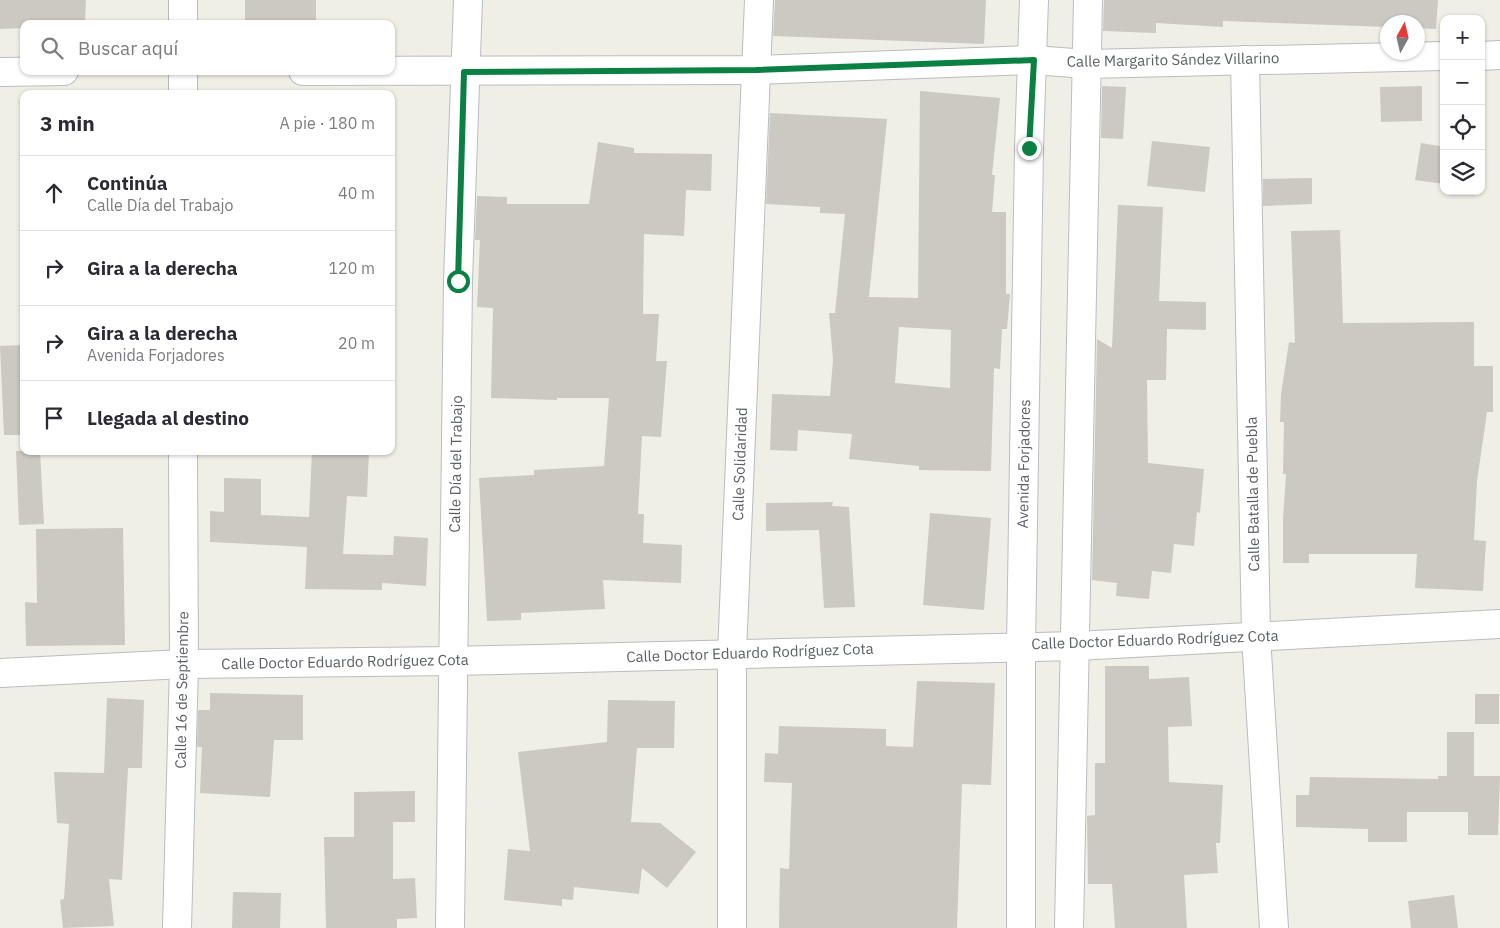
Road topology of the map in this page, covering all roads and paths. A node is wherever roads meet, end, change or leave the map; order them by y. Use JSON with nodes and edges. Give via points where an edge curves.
{"nodes":[{"id":1,"x":183,"y":0,"type":"edge"},
{"id":2,"x":468,"y":0,"type":"edge"},
{"id":3,"x":759,"y":0,"type":"edge"},
{"id":4,"x":1034,"y":0,"type":"edge"},
{"id":5,"x":1088,"y":0,"type":"edge"},
{"id":6,"x":183,"y":20,"type":"edge"},
{"id":7,"x":1500,"y":55,"type":"edge"},
{"id":8,"x":1440,"y":56,"type":"edge"},
{"id":9,"x":1485,"y":56,"type":"edge"},
{"id":10,"x":1034,"y":60,"type":"junction"},
{"id":11,"x":1245,"y":60,"type":"junction"},
{"id":12,"x":1087,"y":64,"type":"junction"},
{"id":13,"x":756,"y":70,"type":"junction"},
{"id":14,"x":0,"y":72,"type":"edge"},
{"id":15,"x":20,"y":72,"type":"edge"},
{"id":16,"x":395,"y":72,"type":"edge"},
{"id":17,"x":464,"y":72,"type":"junction"},
{"id":18,"x":183,"y":75,"type":"edge"},
{"id":19,"x":183,"y":90,"type":"edge"},
{"id":20,"x":183,"y":455,"type":"edge"},
{"id":21,"x":1500,"y":624,"type":"edge"},
{"id":22,"x":1256,"y":636,"type":"junction"},
{"id":23,"x":1021,"y":646,"type":"junction"},
{"id":24,"x":1076,"y":646,"type":"junction"},
{"id":25,"x":732,"y":654,"type":"junction"},
{"id":26,"x":453,"y":661,"type":"junction"},
{"id":27,"x":184,"y":664,"type":"junction"},
{"id":28,"x":0,"y":673,"type":"edge"},
{"id":29,"x":176,"y":928,"type":"edge"},
{"id":30,"x":450,"y":928,"type":"edge"},
{"id":31,"x":732,"y":928,"type":"edge"},
{"id":32,"x":1021,"y":928,"type":"edge"},
{"id":33,"x":1070,"y":928,"type":"edge"},
{"id":34,"x":1274,"y":928,"type":"edge"}],
"edges":[{"from":1,"to":6,"type":"street"},
{"from":2,"to":17,"type":"street","name":"Calle Día del Trabajo"},
{"from":3,"to":13,"type":"street","name":"Calle Solidaridad"},
{"from":4,"to":10,"type":"street","name":"Avenida Forjadores"},
{"from":5,"to":12,"type":"street"},
{"from":7,"to":9,"type":"street"},
{"from":8,"to":11,"type":"street","name":"Calle Margarito Sández Villarino"},
{"from":10,"to":12,"type":"street","name":"Calle Margarito Sández Villarino"},
{"from":10,"to":13,"type":"street","name":"Calle Margarito Sández Villarino"},
{"from":10,"to":23,"type":"street","name":"Avenida Forjadores","via":[[1029,148]]},
{"from":11,"to":12,"type":"street","name":"Calle Margarito Sández Villarino"},
{"from":11,"to":22,"type":"street","name":"Calle Batalla de Puebla"},
{"from":12,"to":24,"type":"street"},
{"from":13,"to":17,"type":"street","name":"Calle Margarito Sández Villarino"},
{"from":13,"to":25,"type":"street","name":"Calle Solidaridad"},
{"from":14,"to":15,"type":"street"},
{"from":16,"to":17,"type":"street","name":"Calle Margarito Sández Villarino"},
{"from":17,"to":26,"type":"street","name":"Calle Día del Trabajo"},
{"from":18,"to":19,"type":"street"},
{"from":20,"to":27,"type":"street","name":"Calle 16 de Septiembre"},
{"from":21,"to":22,"type":"street","name":"Calle Doctor Eduardo Rodríguez Cota"},
{"from":22,"to":24,"type":"street","name":"Calle Doctor Eduardo Rodríguez Cota"},
{"from":22,"to":34,"type":"street","name":"Calle Batalla de Puebla"},
{"from":23,"to":24,"type":"street","name":"Calle Doctor Eduardo Rodríguez Cota"},
{"from":23,"to":25,"type":"street","name":"Calle Doctor Eduardo Rodríguez Cota"},
{"from":23,"to":32,"type":"street","name":"Avenida Forjadores"},
{"from":24,"to":33,"type":"street"},
{"from":25,"to":26,"type":"street","name":"Calle Doctor Eduardo Rodríguez Cota"},
{"from":25,"to":31,"type":"street","name":"Calle Solidaridad"},
{"from":26,"to":27,"type":"street","name":"Calle Doctor Eduardo Rodríguez Cota"},
{"from":26,"to":30,"type":"street","name":"Calle Día del Trabajo"},
{"from":27,"to":28,"type":"street","name":"Calle Doctor Eduardo Rodríguez Cota"},
{"from":27,"to":29,"type":"street","name":"Calle 16 de Septiembre"}]}
